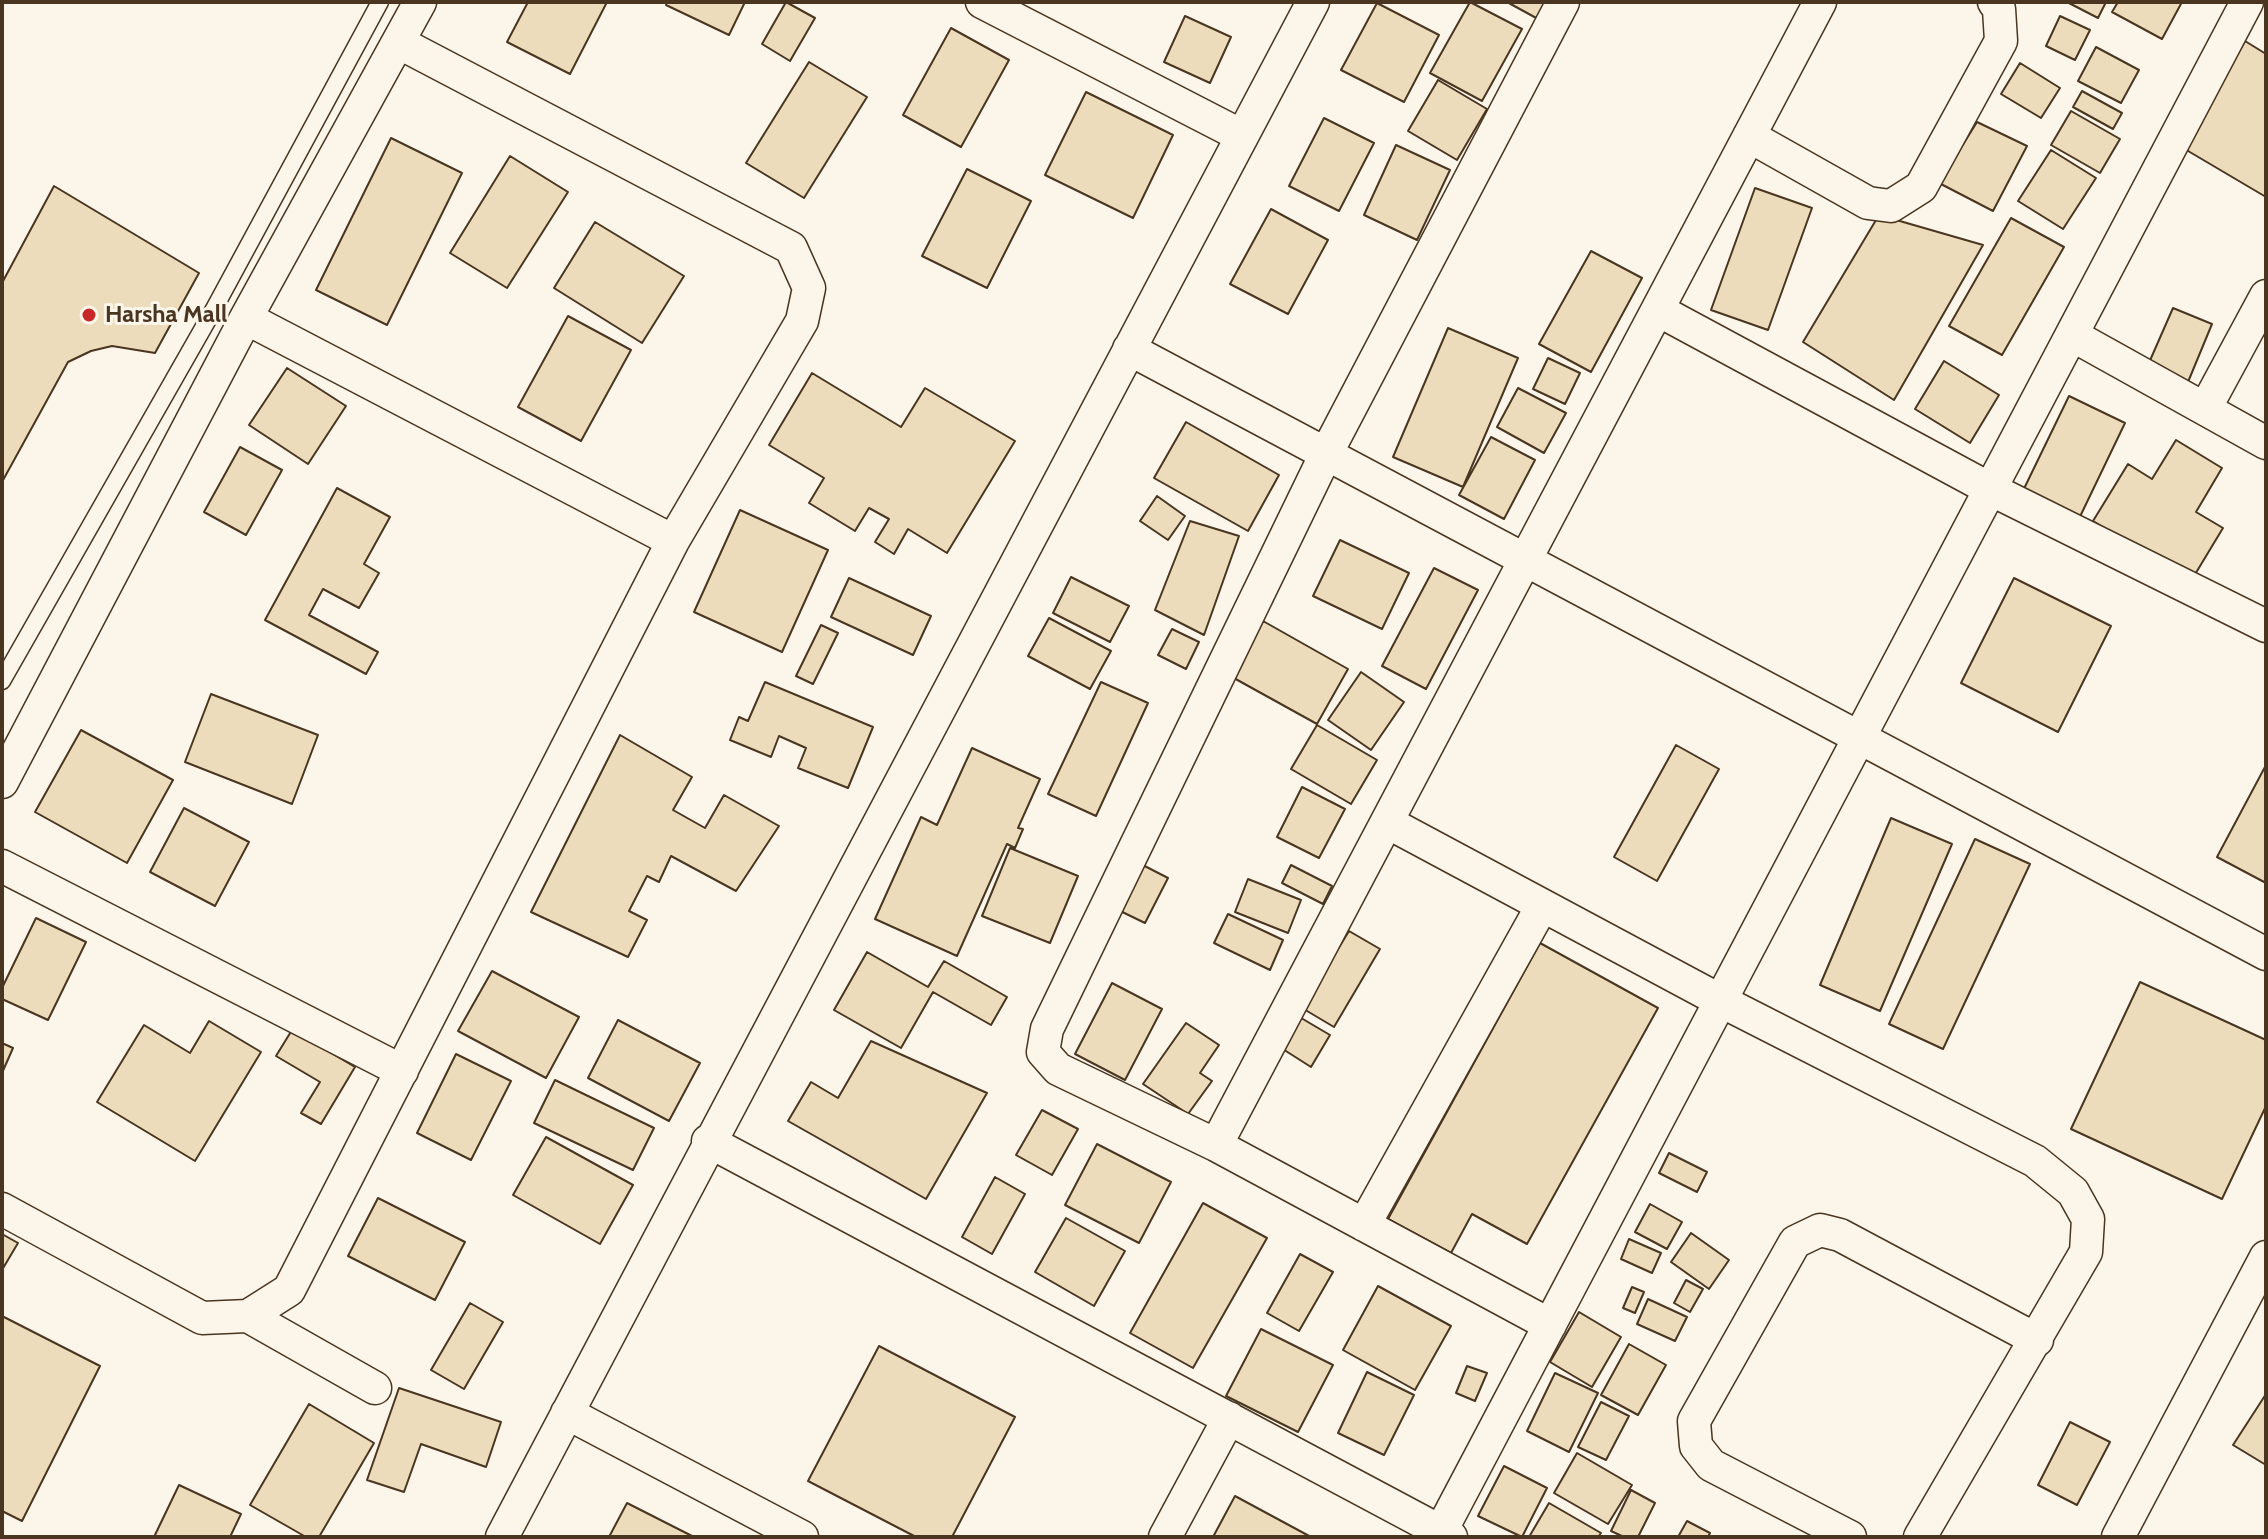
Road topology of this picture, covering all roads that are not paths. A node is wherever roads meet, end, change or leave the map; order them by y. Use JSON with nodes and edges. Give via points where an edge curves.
{"nodes":[{"id":1,"x":380,"y":2,"type":"edge"},
{"id":2,"x":420,"y":2,"type":"edge"},
{"id":3,"x":982,"y":2,"type":"edge"},
{"id":4,"x":1313,"y":2,"type":"edge"},
{"id":5,"x":1563,"y":2,"type":"edge"},
{"id":6,"x":1820,"y":2,"type":"edge"},
{"id":7,"x":1994,"y":2,"type":"edge"},
{"id":8,"x":2247,"y":2,"type":"edge"},
{"id":9,"x":398,"y":42,"type":"junction"},
{"id":10,"x":1242,"y":136,"type":"junction"},
{"id":11,"x":1749,"y":136,"type":"junction"},
{"id":12,"x":2266,"y":296,"type":"edge"},
{"id":13,"x":1658,"y":310,"type":"junction"},
{"id":14,"x":246,"y":318,"type":"junction"},
{"id":15,"x":2072,"y":335,"type":"junction"},
{"id":16,"x":1129,"y":349,"type":"junction"},
{"id":17,"x":2206,"y":407,"type":"junction"},
{"id":18,"x":2266,"y":443,"type":"edge"},
{"id":19,"x":1326,"y":454,"type":"junction"},
{"id":20,"x":1990,"y":489,"type":"junction"},
{"id":21,"x":673,"y":541,"type":"junction"},
{"id":22,"x":1526,"y":560,"type":"junction"},
{"id":23,"x":2266,"y":626,"type":"edge"},
{"id":24,"x":2,"y":681,"type":"edge"},
{"id":25,"x":1859,"y":738,"type":"junction"},
{"id":26,"x":2,"y":782,"type":"edge"},
{"id":27,"x":1387,"y":822,"type":"junction"},
{"id":28,"x":2,"y":866,"type":"edge"},
{"id":29,"x":1542,"y":906,"type":"junction"},
{"id":30,"x":2266,"y":954,"type":"edge"},
{"id":31,"x":1721,"y":1001,"type":"junction"},
{"id":32,"x":402,"y":1071,"type":"junction"},
{"id":33,"x":708,"y":1141,"type":"junction"},
{"id":34,"x":1216,"y":1145,"type":"junction"},
{"id":35,"x":2,"y":1209,"type":"edge"},
{"id":36,"x":1364,"y":1225,"type":"junction"},
{"id":37,"x":2266,"y":1257,"type":"edge"},
{"id":38,"x":248,"y":1316,"type":"junction"},
{"id":39,"x":1550,"y":1325,"type":"junction"},
{"id":40,"x":2037,"y":1340,"type":"junction"},
{"id":41,"x":375,"y":1388,"type":"dead end"},
{"id":42,"x":567,"y":1413,"type":"junction"},
{"id":43,"x":1229,"y":1418,"type":"junction"},
{"id":44,"x":1446,"y":1534,"type":"edge"},
{"id":45,"x":502,"y":1537,"type":"edge"},
{"id":46,"x":802,"y":1537,"type":"edge"},
{"id":47,"x":1165,"y":1537,"type":"edge"},
{"id":48,"x":1850,"y":1537,"type":"edge"},
{"id":49,"x":1920,"y":1537,"type":"edge"},
{"id":50,"x":2118,"y":1537,"type":"edge"}],
"edges":[{"from":1,"to":24,"type":"lane","via":[[214,309]]},
{"from":2,"to":9,"type":"street"},
{"from":3,"to":10,"type":"street"},
{"from":4,"to":10,"type":"street"},
{"from":5,"to":19,"type":"street"},
{"from":6,"to":11,"type":"street"},
{"from":7,"to":11,"type":"street","via":[[2001,41],[1921,187],[1891,206],[1868,203]]},
{"from":8,"to":15,"type":"street"},
{"from":9,"to":14,"type":"street"},
{"from":9,"to":21,"type":"street","via":[[791,248],[809,288],[802,321]]},
{"from":10,"to":16,"type":"street"},
{"from":11,"to":13,"type":"street"},
{"from":12,"to":17,"type":"street"},
{"from":13,"to":20,"type":"street"},
{"from":13,"to":22,"type":"street"},
{"from":14,"to":21,"type":"street"},
{"from":14,"to":26,"type":"street"},
{"from":15,"to":17,"type":"street"},
{"from":15,"to":20,"type":"street"},
{"from":16,"to":19,"type":"street"},
{"from":16,"to":33,"type":"street"},
{"from":17,"to":18,"type":"street"},
{"from":19,"to":22,"type":"street"},
{"from":19,"to":34,"type":"street","via":[[1047,1029],[1043,1052],[1058,1069]]},
{"from":20,"to":23,"type":"street"},
{"from":20,"to":25,"type":"street"},
{"from":21,"to":32,"type":"street"},
{"from":22,"to":25,"type":"street"},
{"from":22,"to":27,"type":"street"},
{"from":25,"to":30,"type":"street"},
{"from":25,"to":31,"type":"street"},
{"from":27,"to":29,"type":"street"},
{"from":27,"to":34,"type":"street"},
{"from":28,"to":32,"type":"street"},
{"from":29,"to":31,"type":"street"},
{"from":29,"to":36,"type":"street"},
{"from":31,"to":39,"type":"street"},
{"from":31,"to":40,"type":"street","via":[[2035,1161],[2073,1192],[2088,1219],[2086,1252]]},
{"from":32,"to":38,"type":"street","via":[[289,1290]]},
{"from":33,"to":42,"type":"street"},
{"from":33,"to":43,"type":"street"},
{"from":34,"to":36,"type":"street"},
{"from":35,"to":38,"type":"street","via":[[202,1318]]},
{"from":36,"to":39,"type":"street"},
{"from":37,"to":50,"type":"street"},
{"from":38,"to":41,"type":"street"},
{"from":39,"to":44,"type":"street"},
{"from":40,"to":48,"type":"street","via":[[1840,1235],[1820,1230],[1795,1242],[1694,1421],[1696,1446],[1711,1465]]},
{"from":40,"to":49,"type":"street"},
{"from":42,"to":45,"type":"street"},
{"from":42,"to":46,"type":"street"},
{"from":43,"to":44,"type":"street"},
{"from":43,"to":47,"type":"street"}]}
